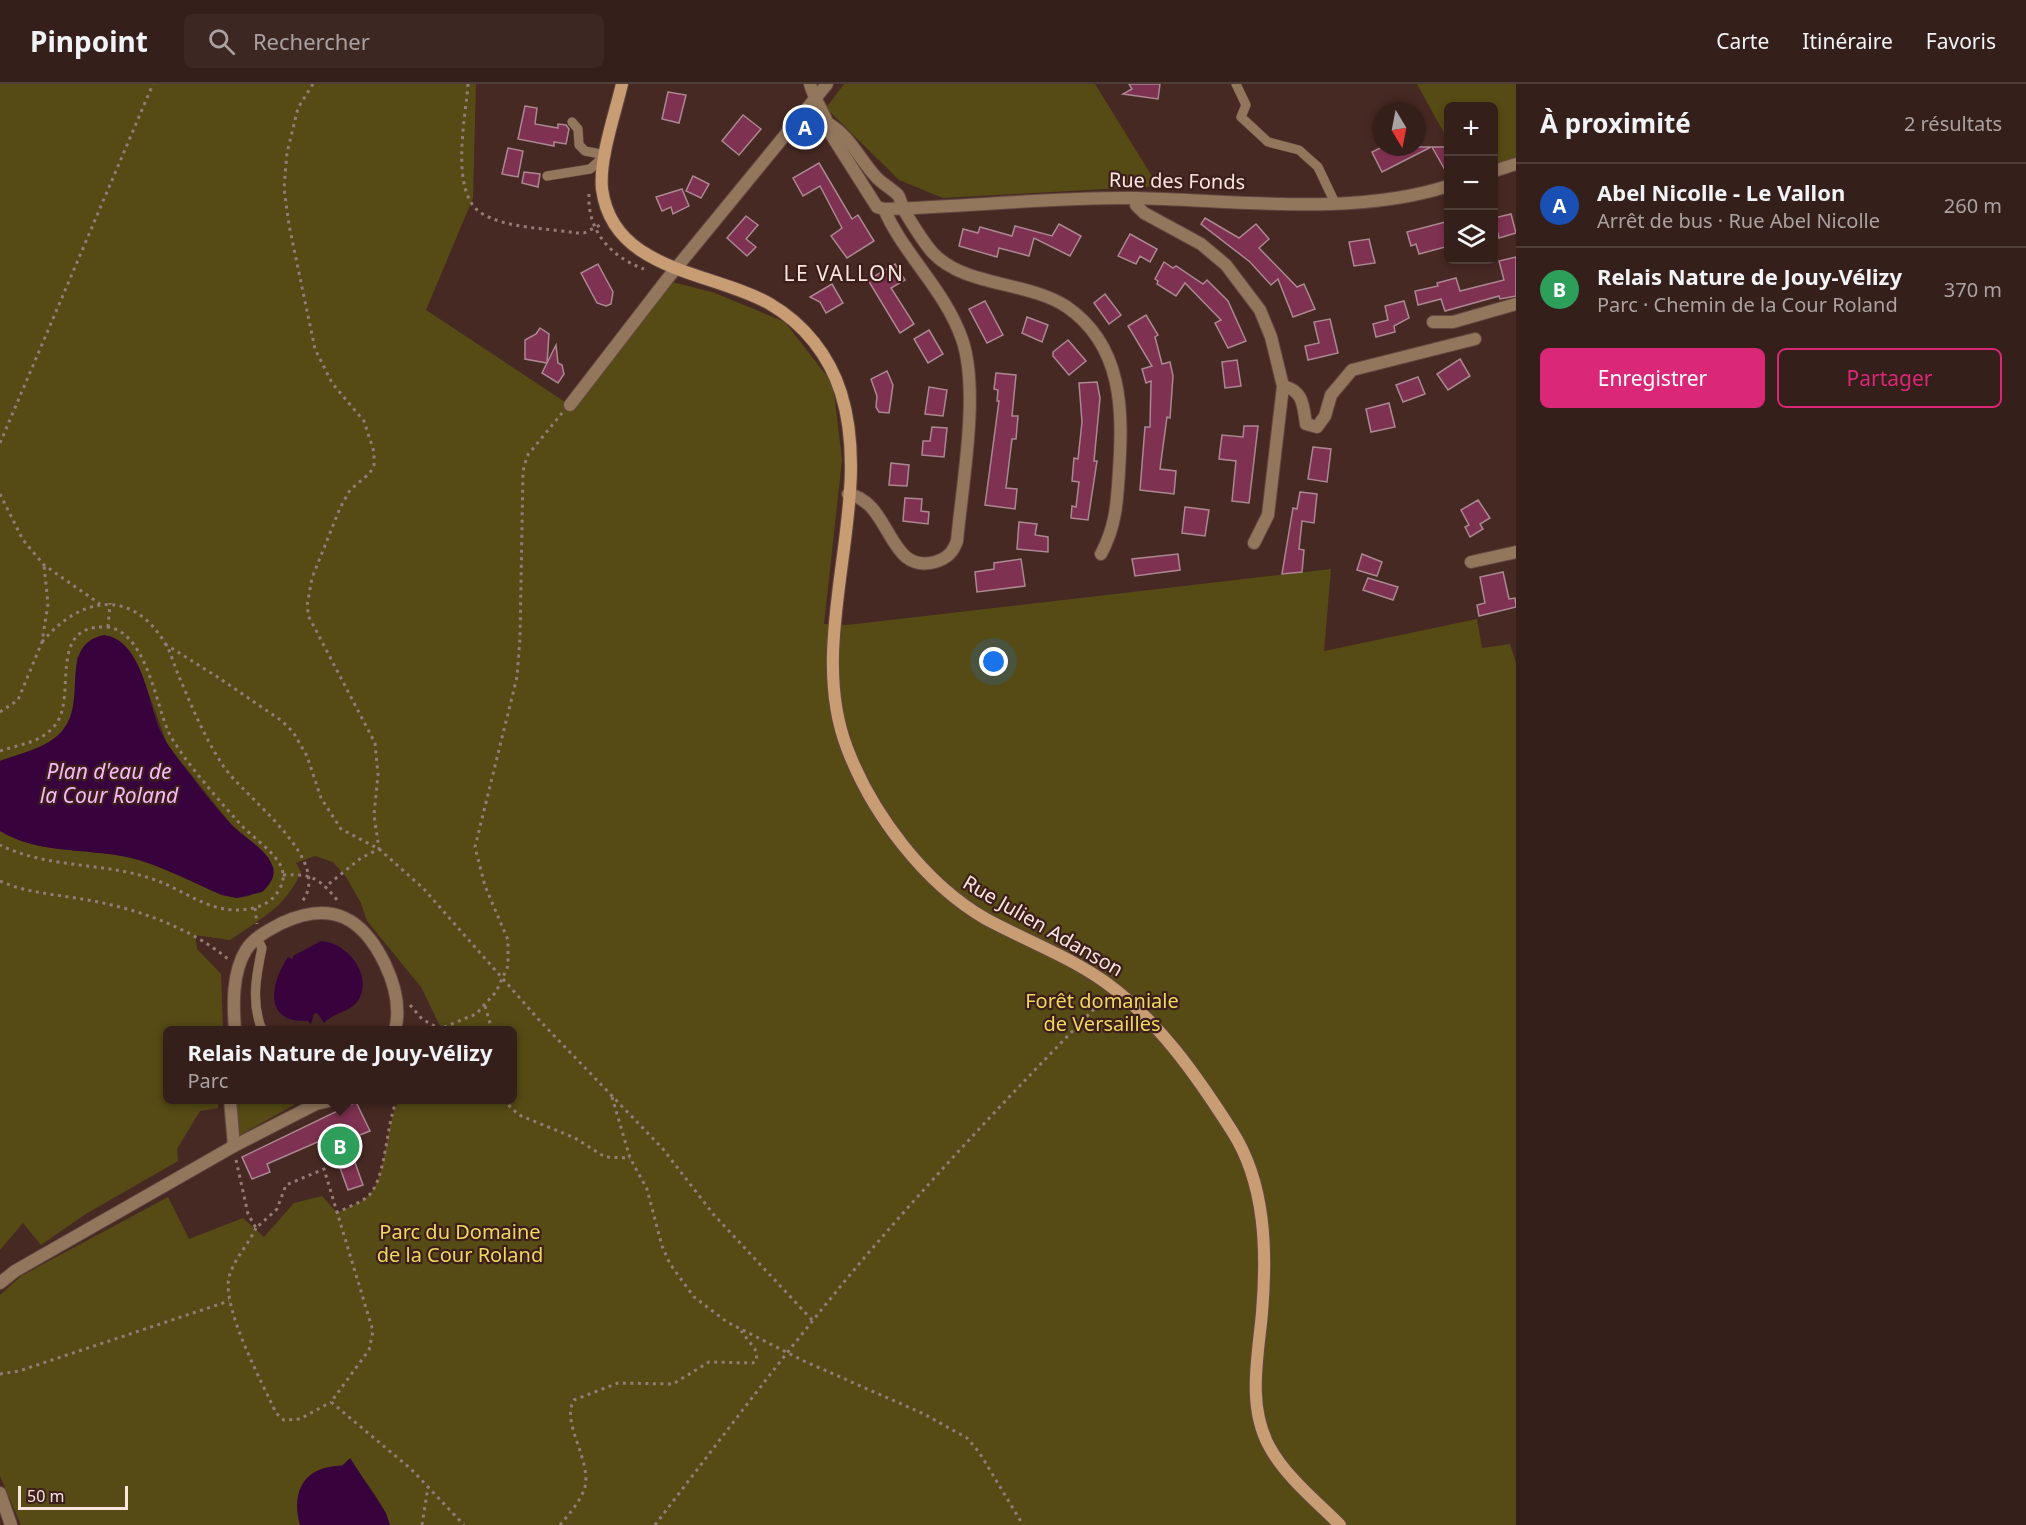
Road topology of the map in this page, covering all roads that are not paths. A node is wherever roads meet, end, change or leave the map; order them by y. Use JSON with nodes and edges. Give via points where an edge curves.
{"nodes":[{"id":1,"x":622,"y":84,"type":"edge"},
{"id":2,"x":810,"y":84,"type":"edge"},
{"id":3,"x":827,"y":84,"type":"edge"},
{"id":4,"x":1236,"y":84,"type":"edge"},
{"id":5,"x":814,"y":99,"type":"junction"},
{"id":6,"x":572,"y":122,"type":"dead end"},
{"id":7,"x":829,"y":124,"type":"junction"},
{"id":8,"x":606,"y":154,"type":"junction"},
{"id":9,"x":1516,"y":164,"type":"edge"},
{"id":10,"x":1498,"y":170,"type":"edge"},
{"id":11,"x":547,"y":176,"type":"dead end"},
{"id":12,"x":1444,"y":187,"type":"edge"},
{"id":13,"x":1135,"y":198,"type":"junction"},
{"id":14,"x":1335,"y":203,"type":"junction"},
{"id":15,"x":884,"y":209,"type":"junction"},
{"id":16,"x":904,"y":209,"type":"junction"},
{"id":17,"x":676,"y":268,"type":"junction"},
{"id":18,"x":1516,"y":304,"type":"edge"},
{"id":19,"x":1433,"y":322,"type":"dead end"},
{"id":20,"x":1475,"y":339,"type":"dead end"},
{"id":21,"x":1283,"y":386,"type":"junction"},
{"id":22,"x":570,"y":405,"type":"road end"},
{"id":23,"x":848,"y":494,"type":"junction"},
{"id":24,"x":1254,"y":543,"type":"dead end"},
{"id":25,"x":1516,"y":552,"type":"edge"},
{"id":26,"x":1101,"y":554,"type":"dead end"},
{"id":27,"x":1471,"y":562,"type":"dead end"},
{"id":28,"x":257,"y":938,"type":"junction"},
{"id":29,"x":235,"y":1026,"type":"edge"},
{"id":30,"x":261,"y":1026,"type":"edge"},
{"id":31,"x":396,"y":1026,"type":"edge"},
{"id":32,"x":230,"y":1104,"type":"edge"},
{"id":33,"x":317,"y":1104,"type":"edge"},
{"id":34,"x":234,"y":1146,"type":"junction"},
{"id":35,"x":0,"y":1282,"type":"edge"},
{"id":36,"x":0,"y":1493,"type":"edge"},
{"id":37,"x":11,"y":1525,"type":"edge"},
{"id":38,"x":1340,"y":1525,"type":"edge"}],
"edges":[{"from":1,"to":8,"type":"main road"},
{"from":2,"to":5,"type":"street"},
{"from":3,"to":5,"type":"street"},
{"from":4,"to":14,"type":"lane","via":[[1246,105],[1241,117],[1268,142],[1299,150],[1319,171]]},
{"from":5,"to":7,"type":"street"},
{"from":5,"to":17,"type":"street"},
{"from":6,"to":8,"type":"lane","via":[[578,129],[579,146],[585,151]]},
{"from":7,"to":15,"type":"street","via":[[832,136],[877,207]]},
{"from":7,"to":16,"type":"street","via":[[840,130],[877,178],[899,197]]},
{"from":8,"to":11,"type":"lane","via":[[590,169]]},
{"from":8,"to":17,"type":"main road","name":"Rue Julien Adanson","via":[[602,184],[611,218],[627,240],[646,256]]},
{"from":9,"to":10,"type":"street"},
{"from":12,"to":14,"type":"street","name":"Rue des Fonds"},
{"from":13,"to":14,"type":"street","name":"Rue des Fonds"},
{"from":13,"to":16,"type":"street","name":"Rue des Fonds"},
{"from":13,"to":21,"type":"street","via":[[1144,213],[1201,244],[1226,265],[1260,310]]},
{"from":15,"to":16,"type":"street","name":"Rue des Fonds"},
{"from":15,"to":23,"type":"street","via":[[890,225],[935,285],[962,339],[969,375],[969,415],[957,541],[952,553],[925,565],[913,564],[904,558],[872,507],[860,496]]},
{"from":16,"to":26,"type":"street","via":[[933,253],[951,267],[1042,295],[1066,307],[1089,327],[1106,351],[1121,400],[1122,427],[1113,532]]},
{"from":17,"to":22,"type":"street"},
{"from":17,"to":23,"type":"main road","name":"Rue Julien Adanson","via":[[767,302],[812,339],[830,366],[843,398],[849,436]]},
{"from":18,"to":19,"type":"street","via":[[1453,322]]},
{"from":20,"to":21,"type":"street","via":[[1352,370],[1331,395],[1317,427],[1306,424],[1297,391]]},
{"from":21,"to":24,"type":"street","via":[[1268,515]]},
{"from":23,"to":38,"type":"main road","name":"Rue Julien Adanson","via":[[834,684],[843,735],[864,784],[908,849],[944,890],[988,920],[1085,970],[1139,1010],[1180,1058],[1236,1137],[1255,1182],[1262,1228],[1262,1308],[1256,1374],[1260,1424],[1279,1463]]},
{"from":25,"to":27,"type":"street"},
{"from":28,"to":29,"type":"street","via":[[246,949],[238,968]]},
{"from":28,"to":30,"type":"lane","via":[[262,948],[255,1001]]},
{"from":28,"to":31,"type":"street","via":[[307,914],[349,919],[363,928],[375,945],[395,988]]},
{"from":32,"to":34,"type":"street"},
{"from":33,"to":34,"type":"street"},
{"from":34,"to":35,"type":"street"},
{"from":36,"to":37,"type":"street"}]}
